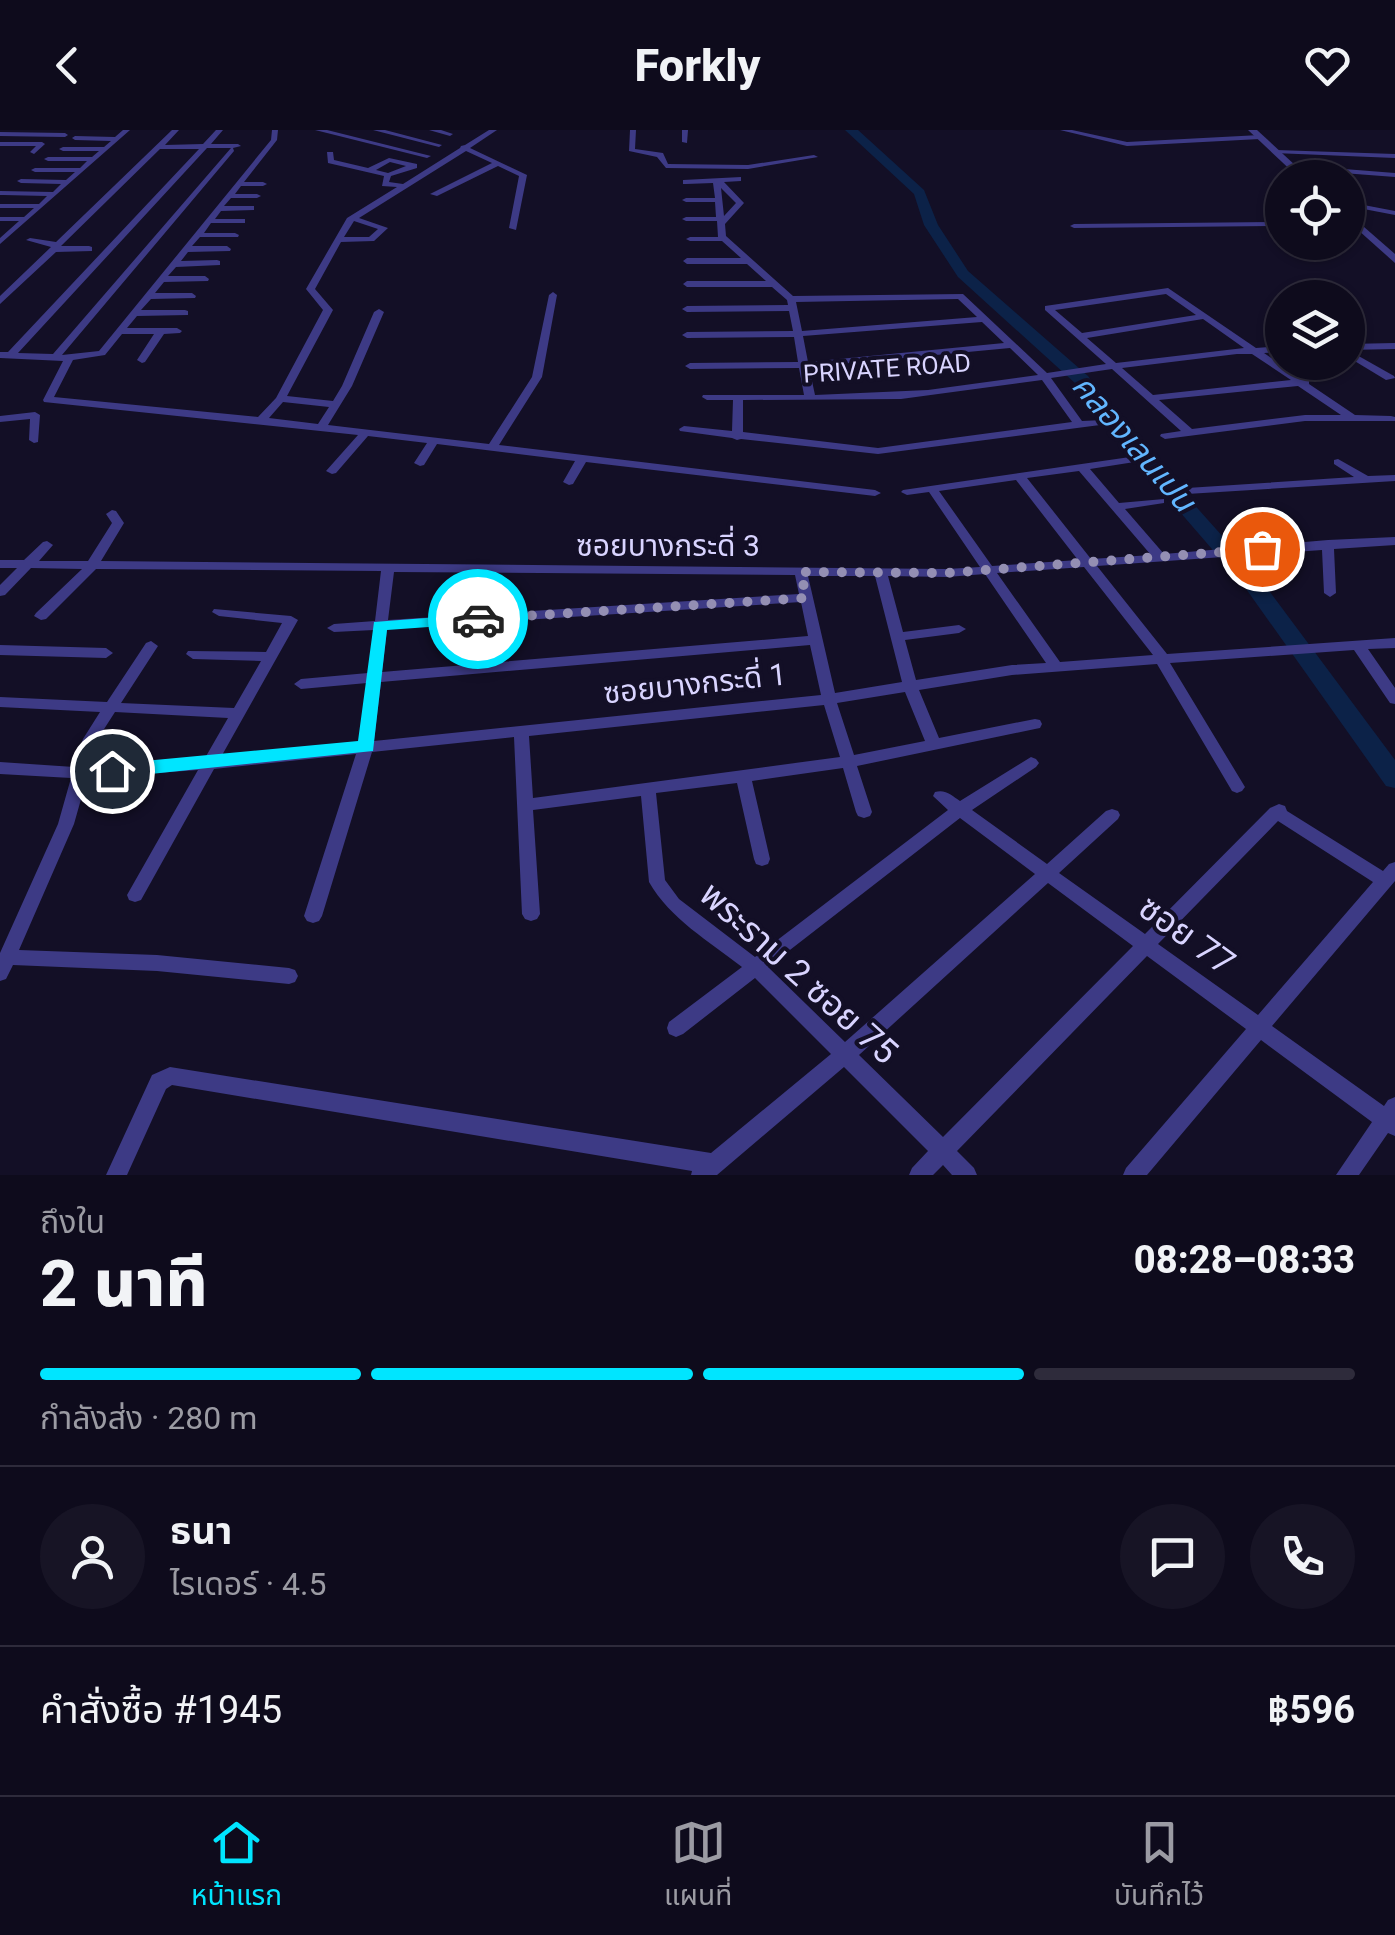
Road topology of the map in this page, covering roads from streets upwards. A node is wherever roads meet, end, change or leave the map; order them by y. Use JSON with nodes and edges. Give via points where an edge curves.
{"nodes":[{"id":1,"x":126,"y":130,"type":"edge"},
{"id":2,"x":176,"y":130,"type":"edge"},
{"id":3,"x":220,"y":130,"type":"edge"},
{"id":4,"x":274,"y":130,"type":"edge"},
{"id":5,"x":318,"y":130,"type":"edge"},
{"id":6,"x":376,"y":130,"type":"edge"},
{"id":7,"x":432,"y":130,"type":"edge"},
{"id":8,"x":494,"y":130,"type":"edge"},
{"id":9,"x":633,"y":130,"type":"edge"},
{"id":10,"x":685,"y":130,"type":"edge"},
{"id":11,"x":1063,"y":130,"type":"edge"},
{"id":12,"x":335,"y":132,"type":"edge"},
{"id":13,"x":0,"y":134,"type":"edge"},
{"id":14,"x":450,"y":134,"type":"dead end"},
{"id":15,"x":1256,"y":134,"type":"edge"},
{"id":16,"x":65,"y":135,"type":"dead end"},
{"id":17,"x":76,"y":138,"type":"dead end"},
{"id":18,"x":117,"y":139,"type":"junction"},
{"id":19,"x":685,"y":142,"type":"dead end"},
{"id":20,"x":0,"y":144,"type":"edge"},
{"id":21,"x":439,"y":145,"type":"dead end"},
{"id":22,"x":205,"y":146,"type":"junction"},
{"id":23,"x":159,"y":147,"type":"junction"},
{"id":24,"x":463,"y":147,"type":"junction"},
{"id":25,"x":63,"y":149,"type":"dead end"},
{"id":26,"x":106,"y":149,"type":"junction"},
{"id":27,"x":34,"y":152,"type":"dead end"},
{"id":28,"x":1276,"y":152,"type":"junction"},
{"id":29,"x":330,"y":154,"type":"dead end"},
{"id":30,"x":428,"y":156,"type":"dead end"},
{"id":31,"x":1395,"y":156,"type":"edge"},
{"id":32,"x":814,"y":157,"type":"dead end"},
{"id":33,"x":48,"y":159,"type":"dead end"},
{"id":34,"x":93,"y":159,"type":"junction"},
{"id":35,"x":1286,"y":160,"type":"edge"},
{"id":36,"x":498,"y":163,"type":"junction"},
{"id":37,"x":35,"y":170,"type":"dead end"},
{"id":38,"x":81,"y":170,"type":"junction"},
{"id":39,"x":370,"y":170,"type":"junction"},
{"id":40,"x":247,"y":172,"type":"junction"},
{"id":41,"x":1365,"y":172,"type":"edge"},
{"id":42,"x":268,"y":173,"type":"dead end"},
{"id":43,"x":388,"y":175,"type":"junction"},
{"id":44,"x":1395,"y":175,"type":"edge"},
{"id":45,"x":738,"y":179,"type":"dead end"},
{"id":46,"x":718,"y":181,"type":"junction"},
{"id":47,"x":21,"y":182,"type":"dead end"},
{"id":48,"x":68,"y":182,"type":"junction"},
{"id":49,"x":238,"y":184,"type":"junction"},
{"id":50,"x":264,"y":184,"type":"dead end"},
{"id":51,"x":404,"y":186,"type":"junction"},
{"id":52,"x":114,"y":190,"type":"junction"},
{"id":53,"x":133,"y":190,"type":"dead end"},
{"id":54,"x":4,"y":193,"type":"dead end"},
{"id":55,"x":54,"y":194,"type":"junction"},
{"id":56,"x":434,"y":194,"type":"dead end"},
{"id":57,"x":230,"y":196,"type":"junction"},
{"id":58,"x":257,"y":196,"type":"dead end"},
{"id":59,"x":686,"y":200,"type":"dead end"},
{"id":60,"x":719,"y":200,"type":"junction"},
{"id":61,"x":0,"y":206,"type":"edge"},
{"id":62,"x":40,"y":206,"type":"junction"},
{"id":63,"x":1365,"y":207,"type":"edge"},
{"id":64,"x":219,"y":208,"type":"junction"},
{"id":65,"x":251,"y":208,"type":"dead end"},
{"id":66,"x":1395,"y":213,"type":"edge"},
{"id":67,"x":0,"y":218,"type":"edge"},
{"id":68,"x":26,"y":218,"type":"junction"},
{"id":69,"x":352,"y":218,"type":"junction"},
{"id":70,"x":686,"y":218,"type":"dead end"},
{"id":71,"x":242,"y":221,"type":"dead end"},
{"id":72,"x":721,"y":221,"type":"junction"},
{"id":73,"x":209,"y":222,"type":"junction"},
{"id":74,"x":1265,"y":224,"type":"edge"},
{"id":75,"x":1074,"y":226,"type":"dead end"},
{"id":76,"x":513,"y":228,"type":"dead end"},
{"id":77,"x":5,"y":232,"type":"edge"},
{"id":78,"x":1365,"y":234,"type":"edge"},
{"id":79,"x":198,"y":235,"type":"junction"},
{"id":80,"x":236,"y":235,"type":"dead end"},
{"id":81,"x":690,"y":239,"type":"dead end"},
{"id":82,"x":724,"y":239,"type":"junction"},
{"id":83,"x":30,"y":240,"type":"dead end"},
{"id":84,"x":338,"y":240,"type":"junction"},
{"id":85,"x":0,"y":242,"type":"edge"},
{"id":86,"x":54,"y":247,"type":"junction"},
{"id":87,"x":88,"y":249,"type":"dead end"},
{"id":88,"x":187,"y":249,"type":"junction"},
{"id":89,"x":227,"y":250,"type":"dead end"},
{"id":90,"x":1395,"y":260,"type":"edge"},
{"id":91,"x":687,"y":261,"type":"dead end"},
{"id":92,"x":748,"y":261,"type":"junction"},
{"id":93,"x":217,"y":263,"type":"dead end"},
{"id":94,"x":175,"y":264,"type":"junction"},
{"id":95,"x":163,"y":279,"type":"junction"},
{"id":96,"x":205,"y":279,"type":"dead end"},
{"id":97,"x":687,"y":284,"type":"dead end"},
{"id":98,"x":774,"y":284,"type":"junction"},
{"id":99,"x":553,"y":295,"type":"dead end"},
{"id":100,"x":150,"y":296,"type":"junction"},
{"id":101,"x":192,"y":296,"type":"dead end"},
{"id":102,"x":0,"y":301,"type":"edge"},
{"id":103,"x":792,"y":304,"type":"junction"},
{"id":104,"x":687,"y":309,"type":"dead end"},
{"id":105,"x":185,"y":312,"type":"dead end"},
{"id":106,"x":379,"y":312,"type":"dead end"},
{"id":107,"x":136,"y":313,"type":"junction"},
{"id":108,"x":1206,"y":316,"type":"junction"},
{"id":109,"x":983,"y":319,"type":"junction"},
{"id":110,"x":161,"y":331,"type":"junction"},
{"id":111,"x":177,"y":331,"type":"dead end"},
{"id":112,"x":122,"y":332,"type":"junction"},
{"id":113,"x":798,"y":334,"type":"junction"},
{"id":114,"x":688,"y":335,"type":"dead end"},
{"id":115,"x":1079,"y":336,"type":"junction"},
{"id":116,"x":1012,"y":345,"type":"junction"},
{"id":117,"x":1395,"y":346,"type":"edge"},
{"id":118,"x":1365,"y":349,"type":"edge"},
{"id":119,"x":1259,"y":350,"type":"junction"},
{"id":120,"x":1265,"y":350,"type":"edge"},
{"id":121,"x":6,"y":355,"type":"edge"},
{"id":122,"x":63,"y":356,"type":"junction"},
{"id":123,"x":142,"y":360,"type":"dead end"},
{"id":124,"x":1365,"y":361,"type":"edge"},
{"id":125,"x":1115,"y":363,"type":"junction"},
{"id":126,"x":804,"y":365,"type":"junction"},
{"id":127,"x":690,"y":366,"type":"dead end"},
{"id":128,"x":1043,"y":374,"type":"junction"},
{"id":129,"x":1390,"y":378,"type":"dead end"},
{"id":130,"x":1305,"y":382,"type":"junction"},
{"id":131,"x":810,"y":396,"type":"junction"},
{"id":132,"x":707,"y":397,"type":"dead end"},
{"id":133,"x":738,"y":397,"type":"junction"},
{"id":134,"x":1152,"y":398,"type":"junction"},
{"id":135,"x":280,"y":399,"type":"junction"},
{"id":136,"x":336,"y":404,"type":"junction"},
{"id":137,"x":0,"y":419,"type":"edge"},
{"id":138,"x":1354,"y":419,"type":"junction"},
{"id":139,"x":1391,"y":419,"type":"dead end"},
{"id":140,"x":260,"y":420,"type":"junction"},
{"id":141,"x":1100,"y":422,"type":"dead end"},
{"id":142,"x":1079,"y":424,"type":"junction"},
{"id":143,"x":321,"y":428,"type":"junction"},
{"id":144,"x":684,"y":429,"type":"dead end"},
{"id":145,"x":1190,"y":432,"type":"junction"},
{"id":146,"x":364,"y":434,"type":"junction"},
{"id":147,"x":1165,"y":436,"type":"dead end"},
{"id":148,"x":737,"y":437,"type":"junction"},
{"id":149,"x":34,"y":440,"type":"dead end"},
{"id":150,"x":433,"y":442,"type":"junction"},
{"id":151,"x":491,"y":449,"type":"junction"},
{"id":152,"x":1075,"y":454,"type":"dead end"},
{"id":153,"x":581,"y":460,"type":"junction"},
{"id":154,"x":1137,"y":460,"type":"dead end"},
{"id":155,"x":1338,"y":462,"type":"dead end"},
{"id":156,"x":420,"y":463,"type":"dead end"},
{"id":157,"x":1085,"y":467,"type":"junction"},
{"id":158,"x":332,"y":472,"type":"dead end"},
{"id":159,"x":1046,"y":472,"type":"junction"},
{"id":160,"x":1019,"y":476,"type":"junction"},
{"id":161,"x":1395,"y":478,"type":"edge"},
{"id":162,"x":1365,"y":480,"type":"junction"},
{"id":163,"x":569,"y":482,"type":"dead end"},
{"id":164,"x":1060,"y":487,"type":"dead end"},
{"id":165,"x":932,"y":489,"type":"junction"},
{"id":166,"x":1187,"y":490,"type":"dead end"},
{"id":167,"x":907,"y":492,"type":"dead end"},
{"id":168,"x":875,"y":493,"type":"dead end"},
{"id":169,"x":1160,"y":501,"type":"dead end"},
{"id":170,"x":1116,"y":506,"type":"junction"},
{"id":171,"x":112,"y":514,"type":"dead end"},
{"id":172,"x":1395,"y":542,"type":"edge"},
{"id":173,"x":1328,"y":544,"type":"junction"},
{"id":174,"x":47,"y":545,"type":"dead end"},
{"id":175,"x":1159,"y":556,"type":"junction"},
{"id":176,"x":1087,"y":561,"type":"junction"},
{"id":177,"x":0,"y":564,"type":"edge"},
{"id":178,"x":26,"y":565,"type":"junction"},
{"id":179,"x":91,"y":566,"type":"junction"},
{"id":180,"x":987,"y":568,"type":"junction"},
{"id":181,"x":388,"y":569,"type":"junction"},
{"id":182,"x":801,"y":572,"type":"junction"},
{"id":183,"x":881,"y":573,"type":"junction"},
{"id":184,"x":0,"y":592,"type":"edge"},
{"id":185,"x":1330,"y":592,"type":"dead end"},
{"id":186,"x":806,"y":598,"type":"junction"},
{"id":187,"x":219,"y":612,"type":"dead end"},
{"id":188,"x":40,"y":616,"type":"dead end"},
{"id":189,"x":379,"y":626,"type":"junction"},
{"id":190,"x":334,"y":628,"type":"dead end"},
{"id":191,"x":958,"y":629,"type":"dead end"},
{"id":192,"x":896,"y":637,"type":"junction"},
{"id":193,"x":815,"y":640,"type":"junction"},
{"id":194,"x":1395,"y":643,"type":"edge"},
{"id":195,"x":151,"y":646,"type":"dead end"},
{"id":196,"x":1358,"y":646,"type":"junction"},
{"id":197,"x":0,"y":650,"type":"edge"},
{"id":198,"x":106,"y":653,"type":"dead end"},
{"id":199,"x":192,"y":654,"type":"dead end"},
{"id":200,"x":269,"y":657,"type":"junction"},
{"id":201,"x":1163,"y":661,"type":"junction"},
{"id":202,"x":1057,"y":668,"type":"junction"},
{"id":203,"x":373,"y":678,"type":"junction"},
{"id":204,"x":301,"y":684,"type":"dead end"},
{"id":205,"x":911,"y":688,"type":"junction"},
{"id":206,"x":829,"y":699,"type":"junction"},
{"id":207,"x":1395,"y":699,"type":"edge"},
{"id":208,"x":0,"y":702,"type":"edge"},
{"id":209,"x":110,"y":708,"type":"junction"},
{"id":210,"x":237,"y":714,"type":"junction"},
{"id":211,"x":1035,"y":724,"type":"dead end"},
{"id":212,"x":520,"y":730,"type":"junction"},
{"id":213,"x":366,"y":746,"type":"junction"},
{"id":214,"x":935,"y":746,"type":"junction"},
{"id":215,"x":848,"y":762,"type":"junction"},
{"id":216,"x":209,"y":763,"type":"junction"},
{"id":217,"x":1032,"y":763,"type":"dead end"},
{"id":218,"x":0,"y":768,"type":"edge"},
{"id":219,"x":80,"y":773,"type":"junction"},
{"id":220,"x":744,"y":776,"type":"junction"},
{"id":221,"x":1237,"y":787,"type":"dead end"},
{"id":222,"x":648,"y":790,"type":"junction"},
{"id":223,"x":941,"y":796,"type":"dead end"},
{"id":224,"x":525,"y":805,"type":"junction"},
{"id":225,"x":959,"y":810,"type":"junction"},
{"id":226,"x":864,"y":812,"type":"dead end"},
{"id":227,"x":1112,"y":815,"type":"dead end"},
{"id":228,"x":762,"y":858,"type":"dead end"},
{"id":229,"x":1047,"y":872,"type":"junction"},
{"id":230,"x":1390,"y":875,"type":"edge"},
{"id":231,"x":135,"y":895,"type":"dead end"},
{"id":232,"x":532,"y":914,"type":"dead end"},
{"id":233,"x":312,"y":916,"type":"dead end"},
{"id":234,"x":1146,"y":944,"type":"junction"},
{"id":235,"x":4,"y":965,"type":"edge"},
{"id":236,"x":758,"y":969,"type":"junction"},
{"id":237,"x":289,"y":976,"type":"dead end"},
{"id":238,"x":1259,"y":1027,"type":"junction"},
{"id":239,"x":676,"y":1028,"type":"dead end"},
{"id":240,"x":846,"y":1054,"type":"junction"},
{"id":241,"x":1392,"y":1118,"type":"edge"},
{"id":242,"x":944,"y":1150,"type":"junction"},
{"id":243,"x":707,"y":1169,"type":"edge"},
{"id":244,"x":116,"y":1175,"type":"edge"},
{"id":245,"x":919,"y":1175,"type":"edge"},
{"id":246,"x":966,"y":1175,"type":"edge"},
{"id":247,"x":1132,"y":1175,"type":"edge"},
{"id":248,"x":1346,"y":1175,"type":"edge"}],
"edges":[{"from":1,"to":18,"type":"street"},
{"from":2,"to":23,"type":"street"},
{"from":3,"to":22,"type":"street"},
{"from":4,"to":40,"type":"street","via":[[276,138]]},
{"from":5,"to":12,"type":"street"},
{"from":6,"to":21,"type":"street"},
{"from":7,"to":14,"type":"street"},
{"from":8,"to":24,"type":"street"},
{"from":9,"to":32,"type":"street","via":[[631,150],[660,155],[669,166],[748,167]]},
{"from":10,"to":19,"type":"street"},
{"from":11,"to":15,"type":"street","via":[[1126,144]]},
{"from":12,"to":30,"type":"street"},
{"from":13,"to":16,"type":"street"},
{"from":15,"to":28,"type":"street"},
{"from":17,"to":18,"type":"street"},
{"from":18,"to":26,"type":"street"},
{"from":20,"to":27,"type":"street","via":[[42,144]]},
{"from":22,"to":23,"type":"street"},
{"from":22,"to":121,"type":"street"},
{"from":22,"to":122,"type":"street","via":[[235,148]]},
{"from":23,"to":52,"type":"street"},
{"from":24,"to":36,"type":"street"},
{"from":24,"to":51,"type":"street"},
{"from":25,"to":26,"type":"street"},
{"from":26,"to":34,"type":"street"},
{"from":28,"to":31,"type":"street"},
{"from":28,"to":35,"type":"street"},
{"from":29,"to":39,"type":"street","via":[[331,161]]},
{"from":33,"to":34,"type":"street"},
{"from":34,"to":38,"type":"street"},
{"from":36,"to":56,"type":"street"},
{"from":36,"to":76,"type":"street","via":[[524,176]]},
{"from":37,"to":38,"type":"street"},
{"from":38,"to":48,"type":"street"},
{"from":39,"to":43,"type":"street"},
{"from":39,"to":43,"type":"street","via":[[389,160],[414,166]]},
{"from":40,"to":42,"type":"street"},
{"from":40,"to":49,"type":"street"},
{"from":41,"to":44,"type":"street"},
{"from":43,"to":51,"type":"street","via":[[385,184]]},
{"from":45,"to":46,"type":"street"},
{"from":46,"to":60,"type":"street"},
{"from":46,"to":72,"type":"street","via":[[740,203]]},
{"from":47,"to":48,"type":"street"},
{"from":48,"to":55,"type":"street"},
{"from":49,"to":50,"type":"street"},
{"from":49,"to":57,"type":"street"},
{"from":51,"to":69,"type":"street"},
{"from":52,"to":53,"type":"street"},
{"from":52,"to":86,"type":"street"},
{"from":54,"to":55,"type":"street"},
{"from":55,"to":62,"type":"street"},
{"from":57,"to":58,"type":"street"},
{"from":57,"to":64,"type":"street"},
{"from":59,"to":60,"type":"street"},
{"from":60,"to":72,"type":"street"},
{"from":61,"to":62,"type":"street"},
{"from":62,"to":68,"type":"street"},
{"from":63,"to":66,"type":"street"},
{"from":64,"to":65,"type":"street"},
{"from":64,"to":73,"type":"street"},
{"from":67,"to":68,"type":"street"},
{"from":68,"to":77,"type":"street"},
{"from":69,"to":84,"type":"street"},
{"from":69,"to":84,"type":"street","via":[[384,228],[374,238]]},
{"from":70,"to":72,"type":"street"},
{"from":71,"to":73,"type":"street"},
{"from":72,"to":82,"type":"street"},
{"from":73,"to":79,"type":"street"},
{"from":74,"to":75,"type":"street"},
{"from":77,"to":85,"type":"street"},
{"from":78,"to":90,"type":"street"},
{"from":79,"to":80,"type":"street"},
{"from":79,"to":88,"type":"street"},
{"from":81,"to":82,"type":"street"},
{"from":82,"to":92,"type":"street"},
{"from":83,"to":86,"type":"street"},
{"from":84,"to":135,"type":"street","via":[[310,293],[328,310]]},
{"from":86,"to":87,"type":"street"},
{"from":86,"to":102,"type":"street"},
{"from":88,"to":89,"type":"street"},
{"from":88,"to":94,"type":"street"},
{"from":91,"to":92,"type":"street"},
{"from":92,"to":98,"type":"street"},
{"from":93,"to":94,"type":"street"},
{"from":94,"to":95,"type":"street"},
{"from":95,"to":96,"type":"street"},
{"from":95,"to":100,"type":"street"},
{"from":97,"to":98,"type":"street"},
{"from":98,"to":103,"type":"street"},
{"from":99,"to":151,"type":"street","via":[[537,377]]},
{"from":100,"to":101,"type":"street"},
{"from":100,"to":107,"type":"street"},
{"from":103,"to":104,"type":"street"},
{"from":103,"to":109,"type":"street","via":[[952,294]]},
{"from":103,"to":113,"type":"street"},
{"from":105,"to":107,"type":"street"},
{"from":106,"to":136,"type":"street"},
{"from":107,"to":112,"type":"street"},
{"from":108,"to":115,"type":"street"},
{"from":108,"to":115,"type":"street","via":[[1158,289],[1046,309]]},
{"from":108,"to":119,"type":"street"},
{"from":109,"to":113,"type":"street"},
{"from":109,"to":116,"type":"street"},
{"from":110,"to":111,"type":"street"},
{"from":110,"to":112,"type":"street"},
{"from":110,"to":123,"type":"street"},
{"from":112,"to":122,"type":"street","via":[[100,355]]},
{"from":113,"to":114,"type":"street"},
{"from":113,"to":126,"type":"street"},
{"from":115,"to":125,"type":"street"},
{"from":116,"to":126,"type":"street"},
{"from":116,"to":128,"type":"street"},
{"from":117,"to":118,"type":"street"},
{"from":119,"to":120,"type":"street"},
{"from":119,"to":125,"type":"street"},
{"from":119,"to":130,"type":"street"},
{"from":121,"to":122,"type":"street"},
{"from":122,"to":140,"type":"street","via":[[48,400]]},
{"from":124,"to":129,"type":"street"},
{"from":125,"to":128,"type":"street","name":"PRIVATE ROAD"},
{"from":125,"to":134,"type":"street"},
{"from":126,"to":127,"type":"street"},
{"from":126,"to":131,"type":"street"},
{"from":128,"to":131,"type":"street","name":"PRIVATE ROAD","via":[[927,393]]},
{"from":128,"to":142,"type":"street"},
{"from":130,"to":134,"type":"street"},
{"from":130,"to":138,"type":"street"},
{"from":131,"to":133,"type":"street","name":"PRIVATE ROAD"},
{"from":132,"to":133,"type":"street","name":"PRIVATE ROAD"},
{"from":133,"to":148,"type":"street"},
{"from":134,"to":145,"type":"street"},
{"from":135,"to":136,"type":"street"},
{"from":135,"to":140,"type":"street"},
{"from":136,"to":143,"type":"street"},
{"from":137,"to":149,"type":"street","via":[[35,416]]},
{"from":138,"to":139,"type":"street"},
{"from":138,"to":145,"type":"street"},
{"from":140,"to":143,"type":"street"},
{"from":141,"to":142,"type":"street"},
{"from":142,"to":148,"type":"street","via":[[878,451]]},
{"from":143,"to":146,"type":"street"},
{"from":144,"to":148,"type":"street"},
{"from":145,"to":147,"type":"street"},
{"from":146,"to":150,"type":"street"},
{"from":146,"to":158,"type":"street"},
{"from":150,"to":151,"type":"street"},
{"from":150,"to":156,"type":"street"},
{"from":151,"to":153,"type":"street"},
{"from":152,"to":157,"type":"street"},
{"from":153,"to":163,"type":"street"},
{"from":153,"to":168,"type":"street"},
{"from":154,"to":157,"type":"street"},
{"from":155,"to":162,"type":"street"},
{"from":157,"to":159,"type":"street"},
{"from":157,"to":170,"type":"street"},
{"from":159,"to":160,"type":"street"},
{"from":159,"to":164,"type":"street"},
{"from":160,"to":165,"type":"street"},
{"from":160,"to":176,"type":"street"},
{"from":161,"to":162,"type":"street"},
{"from":162,"to":166,"type":"street"},
{"from":165,"to":167,"type":"street"},
{"from":165,"to":180,"type":"street"},
{"from":169,"to":170,"type":"street"},
{"from":170,"to":175,"type":"street"},
{"from":171,"to":179,"type":"street","via":[[118,524]]},
{"from":172,"to":173,"type":"street","name":"ซอยบางกระดี่ 3"},
{"from":173,"to":175,"type":"street","name":"ซอยบางกระดี่ 3"},
{"from":173,"to":185,"type":"street"},
{"from":174,"to":178,"type":"street"},
{"from":175,"to":176,"type":"street","name":"ซอยบางกระดี่ 3"},
{"from":176,"to":180,"type":"street","name":"ซอยบางกระดี่ 3"},
{"from":176,"to":201,"type":"street"},
{"from":177,"to":178,"type":"street","name":"ซอยบางกระดี่ 3"},
{"from":178,"to":179,"type":"street","name":"ซอยบางกระดี่ 3"},
{"from":178,"to":184,"type":"street"},
{"from":179,"to":181,"type":"street","name":"ซอยบางกระดี่ 3"},
{"from":179,"to":188,"type":"street"},
{"from":180,"to":183,"type":"street","name":"ซอยบางกระดี่ 3"},
{"from":180,"to":202,"type":"street"},
{"from":181,"to":182,"type":"street","name":"ซอยบางกระดี่ 3"},
{"from":181,"to":189,"type":"street"},
{"from":182,"to":183,"type":"street","name":"ซอยบางกระดี่ 3"},
{"from":182,"to":186,"type":"street"},
{"from":183,"to":192,"type":"street"},
{"from":186,"to":189,"type":"street"},
{"from":186,"to":193,"type":"street"},
{"from":187,"to":200,"type":"street","via":[[290,620]]},
{"from":189,"to":190,"type":"street"},
{"from":189,"to":203,"type":"street"},
{"from":191,"to":192,"type":"street"},
{"from":192,"to":205,"type":"street"},
{"from":193,"to":203,"type":"street"},
{"from":193,"to":206,"type":"street"},
{"from":194,"to":196,"type":"street","name":"ซอยบางกระดี่ 1"},
{"from":195,"to":209,"type":"street"},
{"from":196,"to":201,"type":"street","name":"ซอยบางกระดี่ 1"},
{"from":196,"to":207,"type":"street"},
{"from":197,"to":198,"type":"street"},
{"from":199,"to":200,"type":"street"},
{"from":200,"to":210,"type":"street"},
{"from":201,"to":202,"type":"street","name":"ซอยบางกระดี่ 1"},
{"from":201,"to":221,"type":"street"},
{"from":202,"to":205,"type":"street","name":"ซอยบางกระดี่ 1"},
{"from":203,"to":204,"type":"street"},
{"from":203,"to":213,"type":"street"},
{"from":205,"to":206,"type":"street","name":"ซอยบางกระดี่ 1"},
{"from":205,"to":214,"type":"street"},
{"from":206,"to":212,"type":"street","name":"ซอยบางกระดี่ 1"},
{"from":206,"to":215,"type":"street"},
{"from":208,"to":209,"type":"street"},
{"from":209,"to":210,"type":"street"},
{"from":209,"to":219,"type":"street","via":[[90,739]]},
{"from":210,"to":216,"type":"street"},
{"from":211,"to":214,"type":"street"},
{"from":212,"to":213,"type":"street","name":"ซอยบางกระดี่ 1"},
{"from":212,"to":224,"type":"street"},
{"from":213,"to":216,"type":"street","name":"ซอยบางกระดี่ 1"},
{"from":213,"to":233,"type":"street"},
{"from":214,"to":215,"type":"street"},
{"from":215,"to":220,"type":"street"},
{"from":215,"to":226,"type":"street"},
{"from":216,"to":219,"type":"street","name":"ซอยบางกระดี่ 1"},
{"from":216,"to":231,"type":"street"},
{"from":217,"to":225,"type":"street"},
{"from":218,"to":219,"type":"street","name":"ซอยบางกระดี่ 1"},
{"from":219,"to":235,"type":"street","via":[[59,840]]},
{"from":220,"to":222,"type":"street"},
{"from":220,"to":228,"type":"street"},
{"from":222,"to":224,"type":"street"},
{"from":222,"to":236,"type":"street","name":"พระราม 2 ซอย 75","via":[[657,882],[672,904]]},
{"from":223,"to":225,"type":"street","name":"ซอย 77"},
{"from":224,"to":232,"type":"street"},
{"from":225,"to":229,"type":"street","name":"ซอย 77"},
{"from":225,"to":236,"type":"street"},
{"from":227,"to":229,"type":"street"},
{"from":229,"to":234,"type":"street","name":"ซอย 77"},
{"from":229,"to":240,"type":"street"},
{"from":230,"to":234,"type":"street","via":[[1278,811]]},
{"from":230,"to":238,"type":"street"},
{"from":234,"to":238,"type":"street","name":"ซอย 77"},
{"from":234,"to":242,"type":"street"},
{"from":235,"to":237,"type":"street","via":[[157,963]]},
{"from":236,"to":239,"type":"street"},
{"from":236,"to":240,"type":"street","name":"พระราม 2 ซอย 75"},
{"from":238,"to":241,"type":"street","name":"ซอย 77"},
{"from":238,"to":247,"type":"street"},
{"from":240,"to":242,"type":"street","name":"พระราม 2 ซอย 75"},
{"from":240,"to":243,"type":"street"},
{"from":241,"to":248,"type":"street"},
{"from":242,"to":245,"type":"street"},
{"from":242,"to":246,"type":"street","name":"พระราม 2 ซอย 75"},
{"from":243,"to":244,"type":"street","via":[[170,1076],[159,1082]]}]}
